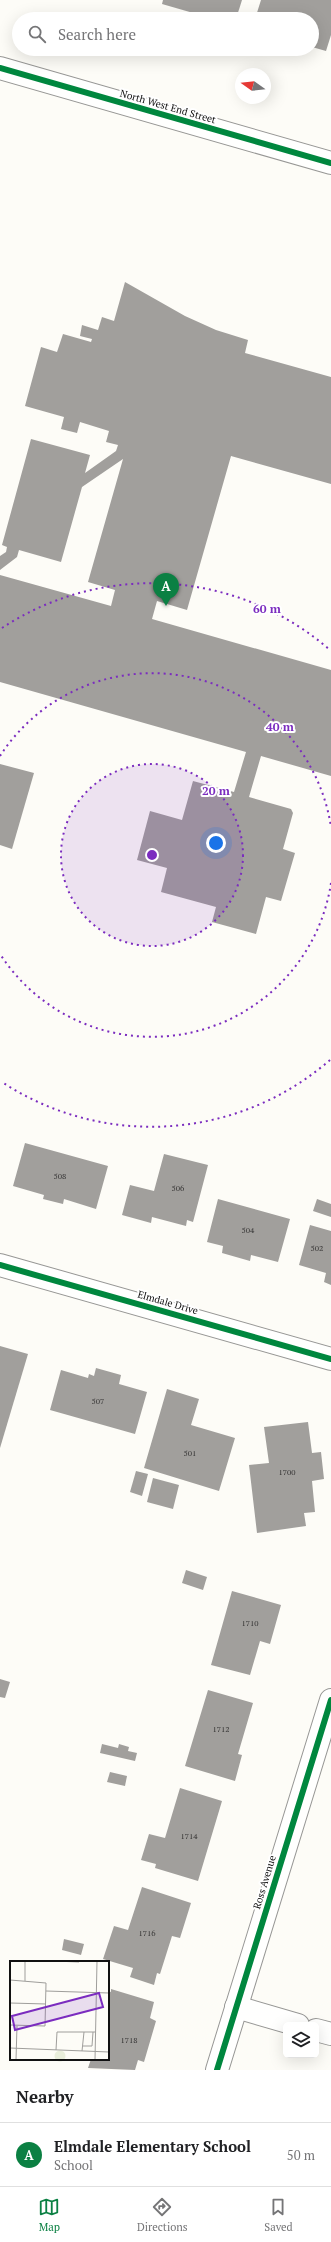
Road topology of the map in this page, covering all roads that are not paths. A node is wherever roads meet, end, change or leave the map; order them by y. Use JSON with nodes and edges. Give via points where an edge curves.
{"nodes":[{"id":1,"x":0,"y":68,"type":"edge"},
{"id":2,"x":331,"y":163,"type":"edge"},
{"id":3,"x":0,"y":1265,"type":"edge"},
{"id":4,"x":331,"y":1359,"type":"edge"},
{"id":5,"x":331,"y":1700,"type":"edge"},
{"id":6,"x":236,"y":2007,"type":"junction"},
{"id":7,"x":288,"y":2022,"type":"edge"},
{"id":8,"x":319,"y":2031,"type":"edge"},
{"id":9,"x":331,"y":2034,"type":"edge"},
{"id":10,"x":217,"y":2070,"type":"edge"}],
"edges":[{"from":1,"to":2,"type":"street","name":"North West End Street"},
{"from":3,"to":4,"type":"street","name":"Elmdale Drive"},
{"from":5,"to":6,"type":"street","name":"Ross Avenue"},
{"from":6,"to":7,"type":"street"},
{"from":6,"to":10,"type":"street","name":"Ross Avenue"},
{"from":8,"to":9,"type":"street"}]}
